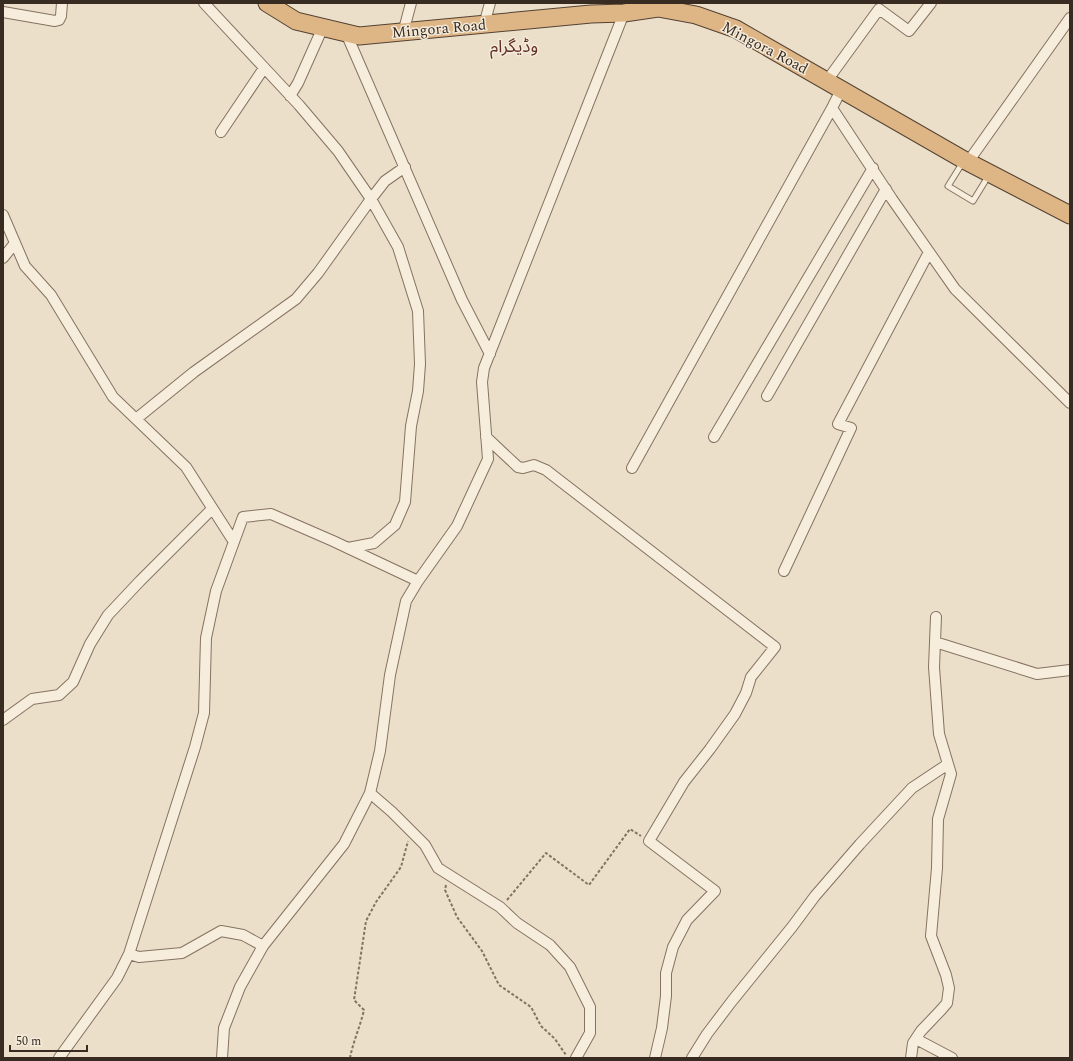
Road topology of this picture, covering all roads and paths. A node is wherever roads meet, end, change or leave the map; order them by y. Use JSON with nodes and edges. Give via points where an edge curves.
{"nodes":[{"id":1,"x":62,"y":3,"type":"edge"},
{"id":2,"x":204,"y":3,"type":"edge"},
{"id":3,"x":267,"y":3,"type":"edge"},
{"id":4,"x":411,"y":3,"type":"edge"},
{"id":5,"x":490,"y":3,"type":"edge"},
{"id":6,"x":931,"y":3,"type":"edge"},
{"id":7,"x":658,"y":6,"type":"edge"},
{"id":8,"x":622,"y":10,"type":"edge"},
{"id":9,"x":3,"y":12,"type":"edge"},
{"id":10,"x":1070,"y":18,"type":"edge"},
{"id":11,"x":484,"y":25,"type":"junction"},
{"id":12,"x":323,"y":27,"type":"junction"},
{"id":13,"x":403,"y":32,"type":"junction"},
{"id":14,"x":346,"y":33,"type":"junction"},
{"id":15,"x":264,"y":68,"type":"junction"},
{"id":16,"x":826,"y":82,"type":"junction"},
{"id":17,"x":841,"y":90,"type":"junction"},
{"id":18,"x":290,"y":96,"type":"junction"},
{"id":19,"x":832,"y":108,"type":"junction"},
{"id":20,"x":221,"y":132,"type":"dead end"},
{"id":21,"x":966,"y":161,"type":"junction"},
{"id":22,"x":405,"y":167,"type":"junction"},
{"id":23,"x":873,"y":168,"type":"junction"},
{"id":24,"x":990,"y":174,"type":"junction"},
{"id":25,"x":886,"y":189,"type":"junction"},
{"id":26,"x":371,"y":198,"type":"junction"},
{"id":27,"x":3,"y":215,"type":"edge"},
{"id":28,"x":1070,"y":215,"type":"edge"},
{"id":29,"x":15,"y":243,"type":"junction"},
{"id":30,"x":930,"y":252,"type":"junction"},
{"id":31,"x":3,"y":258,"type":"edge"},
{"id":32,"x":490,"y":354,"type":"junction"},
{"id":33,"x":767,"y":396,"type":"dead end"},
{"id":34,"x":1070,"y":403,"type":"edge"},
{"id":35,"x":136,"y":418,"type":"junction"},
{"id":36,"x":486,"y":436,"type":"junction"},
{"id":37,"x":714,"y":437,"type":"dead end"},
{"id":38,"x":632,"y":468,"type":"dead end"},
{"id":39,"x":212,"y":509,"type":"junction"},
{"id":40,"x":234,"y":542,"type":"junction"},
{"id":41,"x":348,"y":548,"type":"junction"},
{"id":42,"x":784,"y":571,"type":"dead end"},
{"id":43,"x":418,"y":581,"type":"junction"},
{"id":44,"x":936,"y":617,"type":"dead end"},
{"id":45,"x":935,"y":642,"type":"junction"},
{"id":46,"x":1070,"y":670,"type":"edge"},
{"id":47,"x":3,"y":720,"type":"edge"},
{"id":48,"x":948,"y":764,"type":"junction"},
{"id":49,"x":370,"y":793,"type":"junction"},
{"id":50,"x":410,"y":830,"type":"junction"},
{"id":51,"x":649,"y":841,"type":"junction"},
{"id":52,"x":447,"y":874,"type":"junction"},
{"id":53,"x":500,"y":907,"type":"junction"},
{"id":54,"x":263,"y":946,"type":"junction"},
{"id":55,"x":129,"y":954,"type":"junction"},
{"id":56,"x":916,"y":1039,"type":"junction"},
{"id":57,"x":59,"y":1058,"type":"edge"},
{"id":58,"x":222,"y":1058,"type":"edge"},
{"id":59,"x":350,"y":1058,"type":"edge"},
{"id":60,"x":568,"y":1058,"type":"edge"},
{"id":61,"x":576,"y":1058,"type":"edge"},
{"id":62,"x":655,"y":1058,"type":"edge"},
{"id":63,"x":692,"y":1058,"type":"edge"},
{"id":64,"x":911,"y":1058,"type":"edge"},
{"id":65,"x":952,"y":1058,"type":"edge"}],
"edges":[{"from":1,"to":9,"type":"street","via":[[61,16],[56,21]]},
{"from":2,"to":15,"type":"street"},
{"from":3,"to":12,"type":"highway","name":"Mingora Road","via":[[296,21]]},
{"from":4,"to":13,"type":"street"},
{"from":5,"to":11,"type":"street"},
{"from":6,"to":16,"type":"street","via":[[909,31],[879,9]]},
{"from":7,"to":8,"type":"highway","name":"Mingora Road"},
{"from":7,"to":16,"type":"highway","name":"Mingora Road","via":[[696,15],[736,29]]},
{"from":8,"to":11,"type":"highway","name":"Mingora Road"},
{"from":8,"to":32,"type":"street"},
{"from":10,"to":21,"type":"street"},
{"from":11,"to":13,"type":"highway","name":"Mingora Road"},
{"from":12,"to":14,"type":"highway","name":"Mingora Road"},
{"from":12,"to":18,"type":"street"},
{"from":13,"to":14,"type":"highway","name":"Mingora Road","via":[[359,36]]},
{"from":14,"to":22,"type":"street"},
{"from":15,"to":18,"type":"street"},
{"from":15,"to":20,"type":"street"},
{"from":16,"to":17,"type":"highway","name":"Mingora Road"},
{"from":17,"to":19,"type":"street"},
{"from":17,"to":21,"type":"highway","name":"Mingora Road"},
{"from":18,"to":26,"type":"street","via":[[338,151]]},
{"from":19,"to":23,"type":"street"},
{"from":19,"to":38,"type":"street"},
{"from":21,"to":24,"type":"highway","name":"Mingora Road"},
{"from":21,"to":24,"type":"lane","via":[[948,186],[972,201]]},
{"from":22,"to":26,"type":"street","via":[[386,181]]},
{"from":22,"to":32,"type":"street","via":[[462,300]]},
{"from":23,"to":25,"type":"street"},
{"from":23,"to":37,"type":"street"},
{"from":24,"to":28,"type":"highway","name":"Mingora Road"},
{"from":25,"to":30,"type":"street"},
{"from":25,"to":33,"type":"street"},
{"from":26,"to":35,"type":"street","via":[[296,299],[194,372]]},
{"from":26,"to":41,"type":"street","via":[[398,248],[418,311],[420,364],[411,426],[405,502],[395,525],[374,543]]},
{"from":27,"to":29,"type":"street"},
{"from":29,"to":31,"type":"street"},
{"from":29,"to":35,"type":"street","via":[[25,266],[51,295],[113,397]]},
{"from":30,"to":34,"type":"street","via":[[955,289]]},
{"from":30,"to":42,"type":"street","via":[[838,424],[851,428]]},
{"from":32,"to":36,"type":"street","via":[[482,382]]},
{"from":35,"to":39,"type":"street","via":[[186,467]]},
{"from":36,"to":43,"type":"street","via":[[488,459],[458,526]]},
{"from":36,"to":51,"type":"street","via":[[518,467],[534,465],[546,470],[775,646],[751,677],[735,714],[684,782]]},
{"from":39,"to":40,"type":"street"},
{"from":39,"to":47,"type":"street","via":[[108,615],[90,644],[73,682],[59,695],[32,699]]},
{"from":40,"to":41,"type":"street","via":[[242,517],[271,514]]},
{"from":40,"to":55,"type":"street","via":[[216,591],[206,638],[204,714]]},
{"from":41,"to":43,"type":"street"},
{"from":43,"to":49,"type":"street","via":[[406,601],[390,675],[380,751]]},
{"from":44,"to":45,"type":"street"},
{"from":45,"to":46,"type":"street","via":[[1037,674]]},
{"from":45,"to":48,"type":"street","via":[[934,667],[939,734]]},
{"from":48,"to":56,"type":"street","via":[[951,774],[938,819],[931,936],[946,975],[948,997],[941,1010]]},
{"from":48,"to":63,"type":"street","via":[[912,788],[860,844],[815,896],[732,1001]]},
{"from":49,"to":50,"type":"street"},
{"from":49,"to":54,"type":"street","via":[[344,844]]},
{"from":50,"to":52,"type":"street","via":[[425,845],[438,868]]},
{"from":50,"to":59,"type":"path","via":[[401,868],[376,902],[366,921],[354,1000],[364,1010]]},
{"from":51,"to":53,"type":"path","via":[[630,829],[588,885],[546,853]]},
{"from":51,"to":62,"type":"street","via":[[715,891],[687,920],[673,947],[666,973],[662,1028]]},
{"from":52,"to":53,"type":"street"},
{"from":52,"to":60,"type":"path","via":[[445,890],[457,916],[482,951],[499,985],[531,1007],[541,1026],[555,1039]]},
{"from":53,"to":61,"type":"street","via":[[517,923],[550,945],[570,967],[590,1007],[590,1033]]},
{"from":54,"to":55,"type":"street","via":[[243,935],[220,931],[182,953],[139,957]]},
{"from":54,"to":58,"type":"street","via":[[240,987],[224,1028]]},
{"from":55,"to":57,"type":"street","via":[[117,978]]},
{"from":56,"to":64,"type":"street"},
{"from":56,"to":65,"type":"street"}]}
